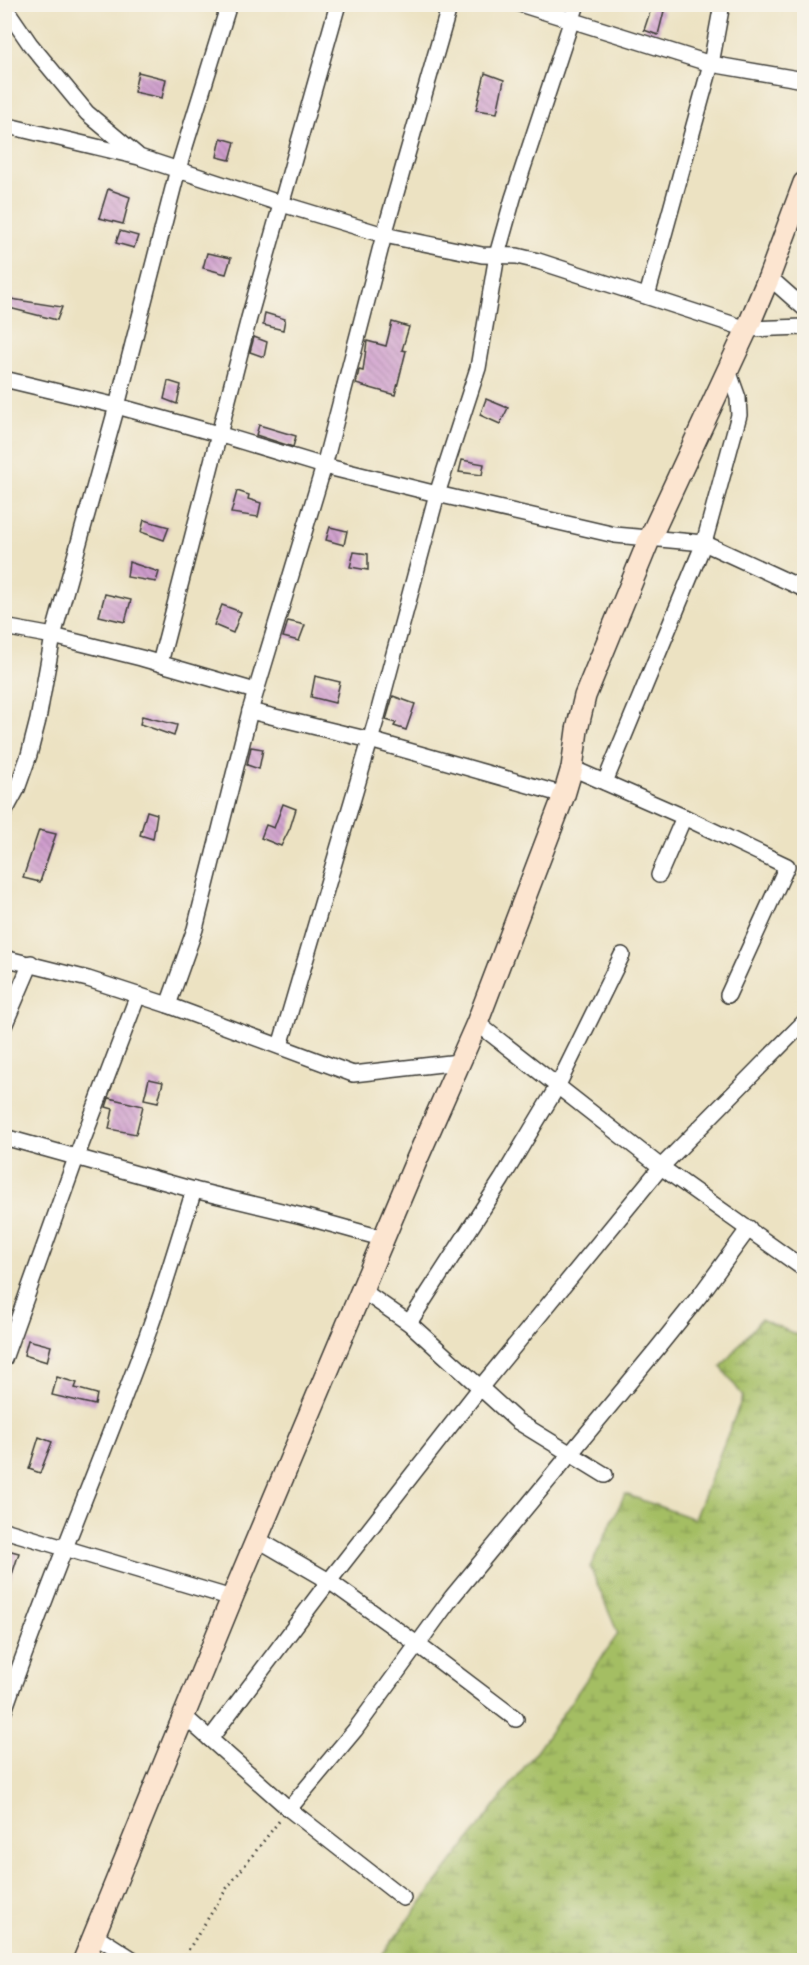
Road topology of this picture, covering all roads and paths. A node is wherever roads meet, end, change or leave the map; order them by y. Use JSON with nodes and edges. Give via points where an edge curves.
{"nodes":[{"id":1,"x":230,"y":4,"type":"edge"},
{"id":2,"x":338,"y":4,"type":"edge"},
{"id":3,"x":450,"y":4,"type":"edge"},
{"id":4,"x":520,"y":4,"type":"edge"},
{"id":5,"x":577,"y":4,"type":"edge"},
{"id":6,"x":722,"y":4,"type":"edge"},
{"id":7,"x":4,"y":6,"type":"edge"},
{"id":8,"x":573,"y":22,"type":"junction"},
{"id":9,"x":711,"y":64,"type":"junction"},
{"id":10,"x":804,"y":80,"type":"edge"},
{"id":11,"x":4,"y":125,"type":"edge"},
{"id":12,"x":139,"y":157,"type":"junction"},
{"id":13,"x":178,"y":169,"type":"junction"},
{"id":14,"x":804,"y":183,"type":"edge"},
{"id":15,"x":282,"y":204,"type":"junction"},
{"id":16,"x":384,"y":235,"type":"junction"},
{"id":17,"x":497,"y":255,"type":"junction"},
{"id":18,"x":769,"y":277,"type":"junction"},
{"id":19,"x":647,"y":296,"type":"junction"},
{"id":20,"x":804,"y":308,"type":"edge"},
{"id":21,"x":804,"y":327,"type":"edge"},
{"id":22,"x":747,"y":329,"type":"junction"},
{"id":23,"x":728,"y":370,"type":"junction"},
{"id":24,"x":5,"y":380,"type":"edge"},
{"id":25,"x":117,"y":406,"type":"junction"},
{"id":26,"x":218,"y":434,"type":"junction"},
{"id":27,"x":324,"y":466,"type":"junction"},
{"id":28,"x":437,"y":494,"type":"junction"},
{"id":29,"x":648,"y":540,"type":"junction"},
{"id":30,"x":704,"y":543,"type":"junction"},
{"id":31,"x":804,"y":589,"type":"edge"},
{"id":32,"x":4,"y":627,"type":"edge"},
{"id":33,"x":53,"y":636,"type":"junction"},
{"id":34,"x":160,"y":663,"type":"junction"},
{"id":35,"x":255,"y":691,"type":"junction"},
{"id":36,"x":250,"y":711,"type":"junction"},
{"id":37,"x":370,"y":741,"type":"junction"},
{"id":38,"x":572,"y":768,"type":"junction"},
{"id":39,"x":605,"y":782,"type":"junction"},
{"id":40,"x":564,"y":795,"type":"junction"},
{"id":41,"x":4,"y":813,"type":"edge"},
{"id":42,"x":684,"y":817,"type":"junction"},
{"id":43,"x":660,"y":875,"type":"dead end"},
{"id":44,"x":622,"y":955,"type":"dead end"},
{"id":45,"x":4,"y":958,"type":"edge"},
{"id":46,"x":31,"y":963,"type":"junction"},
{"id":47,"x":138,"y":995,"type":"junction"},
{"id":48,"x":728,"y":995,"type":"dead end"},
{"id":49,"x":168,"y":1005,"type":"junction"},
{"id":50,"x":804,"y":1022,"type":"edge"},
{"id":51,"x":477,"y":1023,"type":"junction"},
{"id":52,"x":4,"y":1026,"type":"edge"},
{"id":53,"x":280,"y":1046,"type":"junction"},
{"id":54,"x":459,"y":1062,"type":"junction"},
{"id":55,"x":557,"y":1088,"type":"junction"},
{"id":56,"x":4,"y":1137,"type":"edge"},
{"id":57,"x":76,"y":1158,"type":"junction"},
{"id":58,"x":661,"y":1167,"type":"junction"},
{"id":59,"x":194,"y":1190,"type":"junction"},
{"id":60,"x":749,"y":1228,"type":"junction"},
{"id":61,"x":385,"y":1239,"type":"junction"},
{"id":62,"x":804,"y":1269,"type":"edge"},
{"id":63,"x":363,"y":1291,"type":"junction"},
{"id":64,"x":409,"y":1323,"type":"junction"},
{"id":65,"x":4,"y":1359,"type":"edge"},
{"id":66,"x":480,"y":1388,"type":"junction"},
{"id":67,"x":571,"y":1455,"type":"junction"},
{"id":68,"x":605,"y":1475,"type":"dead end"},
{"id":69,"x":4,"y":1530,"type":"edge"},
{"id":70,"x":256,"y":1539,"type":"junction"},
{"id":71,"x":66,"y":1548,"type":"junction"},
{"id":72,"x":329,"y":1581,"type":"junction"},
{"id":73,"x":232,"y":1598,"type":"junction"},
{"id":74,"x":417,"y":1644,"type":"junction"},
{"id":75,"x":4,"y":1711,"type":"edge"},
{"id":76,"x":184,"y":1716,"type":"junction"},
{"id":77,"x":516,"y":1719,"type":"dead end"},
{"id":78,"x":210,"y":1739,"type":"junction"},
{"id":79,"x":289,"y":1809,"type":"junction"},
{"id":80,"x":403,"y":1898,"type":"dead end"},
{"id":81,"x":95,"y":1935,"type":"junction"},
{"id":82,"x":84,"y":1960,"type":"edge"},
{"id":83,"x":134,"y":1960,"type":"edge"},
{"id":84,"x":182,"y":1960,"type":"edge"}],
"edges":[{"from":1,"to":13,"type":"street"},
{"from":2,"to":15,"type":"street"},
{"from":3,"to":16,"type":"street"},
{"from":4,"to":8,"type":"street"},
{"from":5,"to":8,"type":"street"},
{"from":6,"to":9,"type":"street"},
{"from":7,"to":12,"type":"street","via":[[87,112]]},
{"from":8,"to":9,"type":"street"},
{"from":8,"to":17,"type":"street"},
{"from":9,"to":10,"type":"street"},
{"from":9,"to":19,"type":"street"},
{"from":11,"to":12,"type":"street"},
{"from":12,"to":13,"type":"street"},
{"from":13,"to":15,"type":"street"},
{"from":13,"to":25,"type":"street"},
{"from":14,"to":18,"type":"street"},
{"from":15,"to":16,"type":"street"},
{"from":15,"to":26,"type":"street"},
{"from":16,"to":17,"type":"street"},
{"from":16,"to":27,"type":"street"},
{"from":17,"to":19,"type":"street","via":[[538,261]]},
{"from":17,"to":28,"type":"street","via":[[478,369]]},
{"from":18,"to":20,"type":"street"},
{"from":18,"to":22,"type":"street"},
{"from":19,"to":22,"type":"street"},
{"from":21,"to":22,"type":"street"},
{"from":22,"to":23,"type":"street"},
{"from":23,"to":29,"type":"street"},
{"from":23,"to":30,"type":"street","via":[[738,398],[739,415]]},
{"from":24,"to":25,"type":"street"},
{"from":25,"to":26,"type":"street"},
{"from":25,"to":33,"type":"street"},
{"from":26,"to":27,"type":"street"},
{"from":26,"to":34,"type":"street"},
{"from":27,"to":28,"type":"street"},
{"from":27,"to":35,"type":"street"},
{"from":28,"to":29,"type":"street"},
{"from":28,"to":37,"type":"street"},
{"from":29,"to":30,"type":"street"},
{"from":29,"to":38,"type":"street","via":[[585,696]]},
{"from":30,"to":31,"type":"street"},
{"from":30,"to":39,"type":"street"},
{"from":32,"to":33,"type":"street"},
{"from":33,"to":34,"type":"street"},
{"from":33,"to":41,"type":"street","via":[[29,755]]},
{"from":34,"to":35,"type":"street"},
{"from":35,"to":36,"type":"street"},
{"from":36,"to":37,"type":"street"},
{"from":36,"to":49,"type":"street","via":[[195,929]]},
{"from":37,"to":40,"type":"street"},
{"from":37,"to":53,"type":"street"},
{"from":38,"to":39,"type":"street"},
{"from":38,"to":40,"type":"street"},
{"from":39,"to":42,"type":"street"},
{"from":40,"to":51,"type":"street"},
{"from":42,"to":43,"type":"street"},
{"from":42,"to":48,"type":"street","via":[[787,866]]},
{"from":44,"to":55,"type":"street"},
{"from":45,"to":46,"type":"street"},
{"from":46,"to":47,"type":"street"},
{"from":46,"to":52,"type":"street"},
{"from":47,"to":49,"type":"street"},
{"from":47,"to":57,"type":"street"},
{"from":49,"to":53,"type":"street"},
{"from":50,"to":58,"type":"street"},
{"from":51,"to":54,"type":"street"},
{"from":51,"to":55,"type":"street"},
{"from":53,"to":54,"type":"street","via":[[357,1074]]},
{"from":54,"to":61,"type":"street"},
{"from":55,"to":58,"type":"street"},
{"from":55,"to":64,"type":"street"},
{"from":56,"to":57,"type":"street"},
{"from":57,"to":59,"type":"street"},
{"from":57,"to":65,"type":"street"},
{"from":58,"to":60,"type":"street"},
{"from":58,"to":66,"type":"street"},
{"from":59,"to":61,"type":"street"},
{"from":59,"to":71,"type":"street","via":[[149,1331]]},
{"from":60,"to":62,"type":"street"},
{"from":60,"to":67,"type":"street"},
{"from":61,"to":63,"type":"street"},
{"from":63,"to":64,"type":"street"},
{"from":63,"to":70,"type":"street"},
{"from":64,"to":66,"type":"street"},
{"from":66,"to":67,"type":"street","via":[[517,1421]]},
{"from":66,"to":72,"type":"street"},
{"from":67,"to":68,"type":"street"},
{"from":67,"to":74,"type":"street"},
{"from":69,"to":71,"type":"street"},
{"from":70,"to":72,"type":"street"},
{"from":70,"to":73,"type":"street"},
{"from":71,"to":73,"type":"street"},
{"from":71,"to":75,"type":"street"},
{"from":72,"to":74,"type":"street"},
{"from":72,"to":78,"type":"street"},
{"from":73,"to":76,"type":"street"},
{"from":74,"to":77,"type":"street"},
{"from":74,"to":79,"type":"street","via":[[355,1730]]},
{"from":76,"to":78,"type":"street"},
{"from":76,"to":81,"type":"street"},
{"from":78,"to":79,"type":"street"},
{"from":79,"to":80,"type":"street"},
{"from":79,"to":84,"type":"path","via":[[227,1888]]},
{"from":81,"to":82,"type":"street"},
{"from":81,"to":83,"type":"street"}]}
